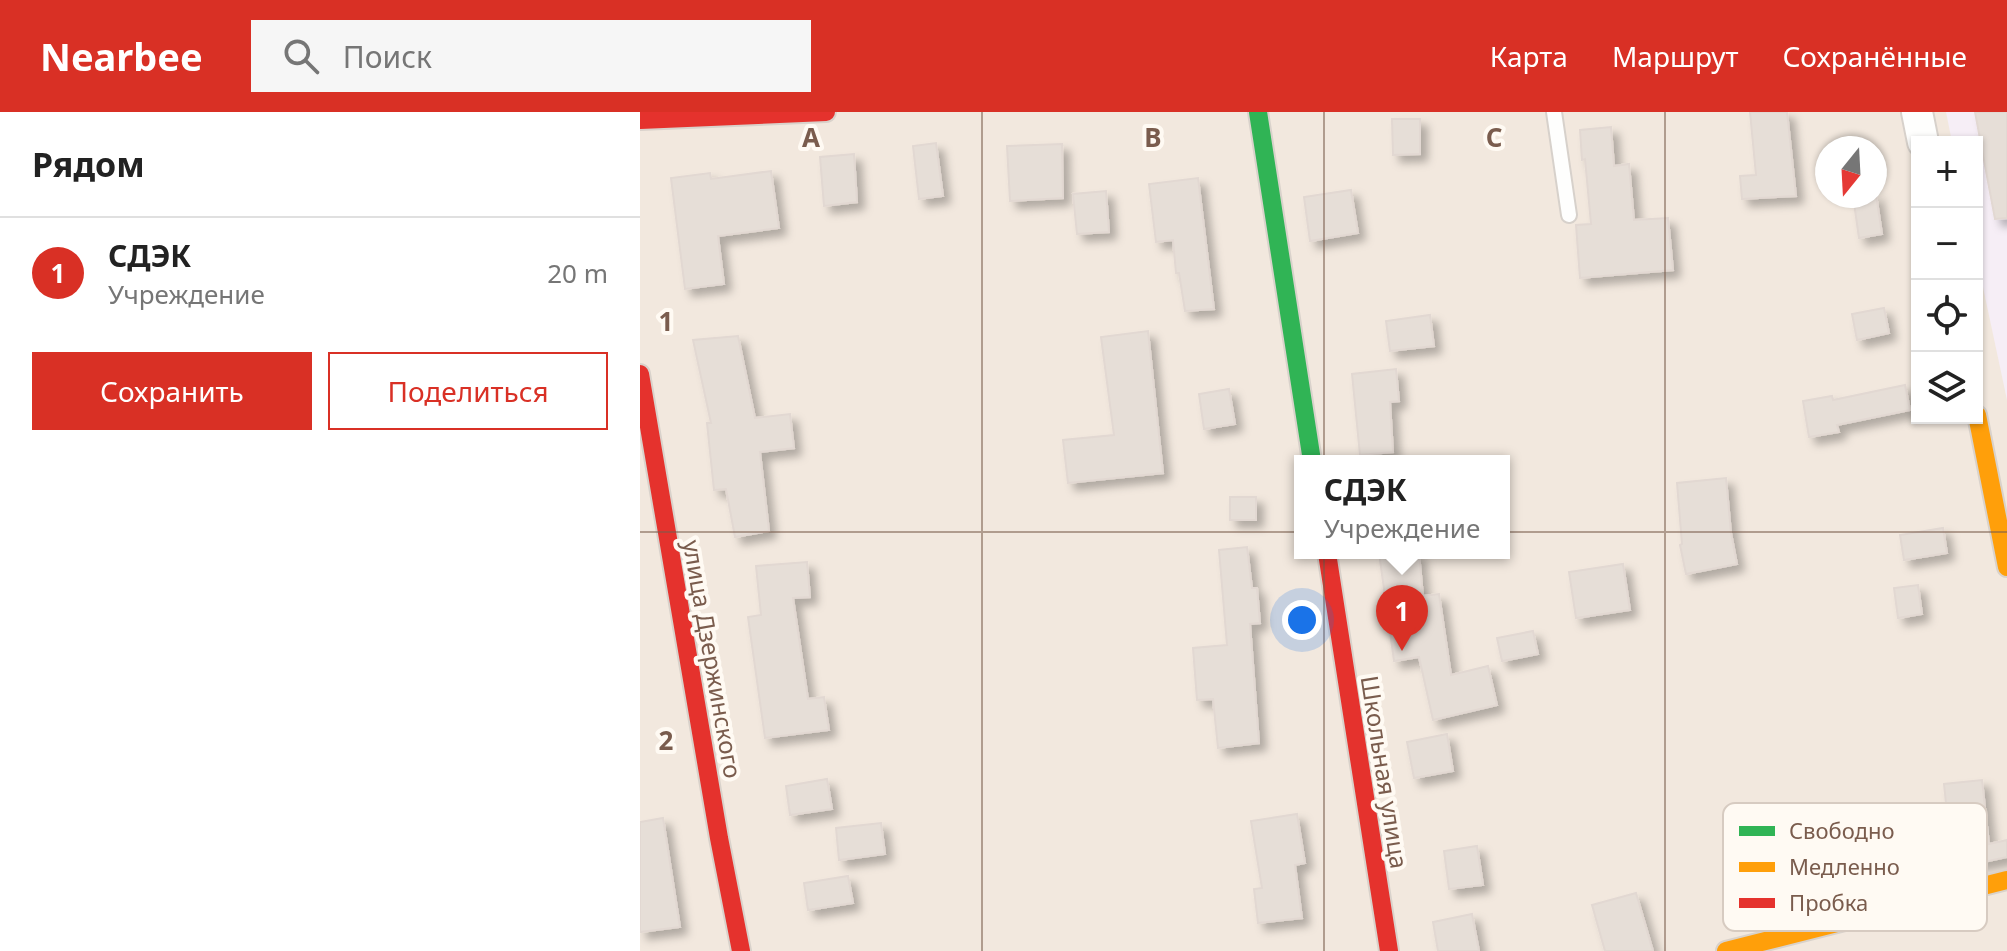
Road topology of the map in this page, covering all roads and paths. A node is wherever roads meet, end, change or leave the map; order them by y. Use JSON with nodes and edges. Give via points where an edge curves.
{"nodes":[{"id":1,"x":826,"y":112,"type":"edge"},
{"id":2,"x":1258,"y":112,"type":"edge"},
{"id":3,"x":1554,"y":112,"type":"edge"},
{"id":4,"x":1917,"y":112,"type":"edge"},
{"id":5,"x":640,"y":120,"type":"edge"},
{"id":6,"x":1922,"y":136,"type":"edge"},
{"id":7,"x":1569,"y":215,"type":"dead end"},
{"id":8,"x":640,"y":374,"type":"edge"},
{"id":9,"x":1979,"y":424,"type":"edge"},
{"id":10,"x":1311,"y":455,"type":"edge"},
{"id":11,"x":1328,"y":559,"type":"edge"},
{"id":12,"x":2007,"y":567,"type":"edge"},
{"id":13,"x":2007,"y":880,"type":"edge"},
{"id":14,"x":1987,"y":885,"type":"edge"},
{"id":15,"x":1805,"y":931,"type":"edge"},
{"id":16,"x":741,"y":951,"type":"edge"},
{"id":17,"x":1389,"y":951,"type":"edge"},
{"id":18,"x":1726,"y":951,"type":"edge"}],
"edges":[{"from":1,"to":5,"type":"street"},
{"from":2,"to":10,"type":"street"},
{"from":3,"to":7,"type":"lane"},
{"from":4,"to":6,"type":"street"},
{"from":8,"to":16,"type":"street","name":"улица Дзержинского"},
{"from":9,"to":12,"type":"street"},
{"from":11,"to":17,"type":"street","name":"Школьная улица"},
{"from":13,"to":14,"type":"street"},
{"from":15,"to":18,"type":"street"}]}
